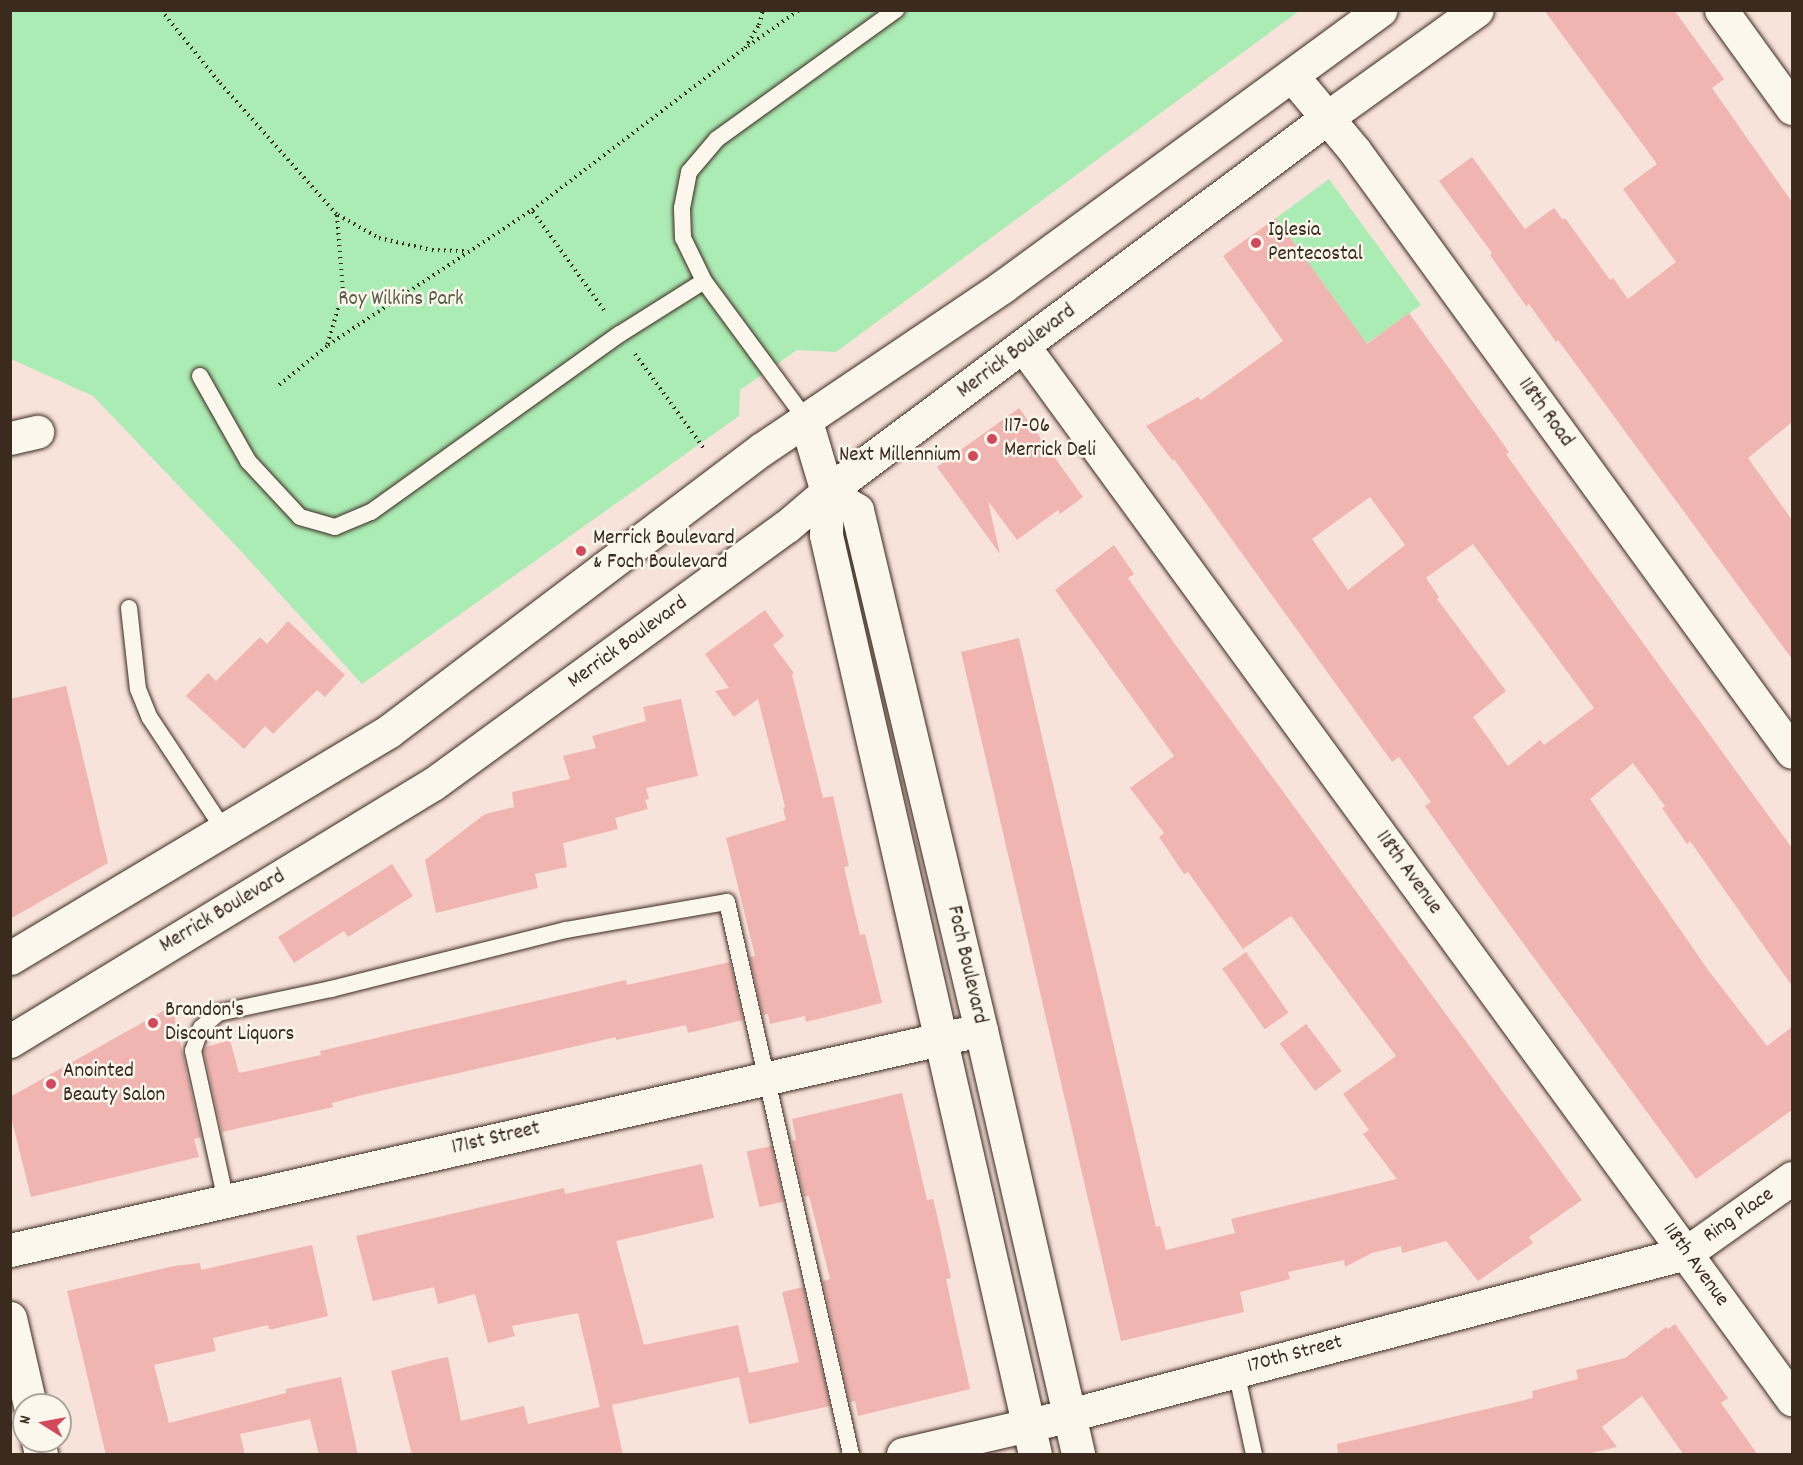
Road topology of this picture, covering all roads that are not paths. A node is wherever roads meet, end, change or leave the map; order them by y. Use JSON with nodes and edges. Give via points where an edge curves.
{"nodes":[{"id":1,"x":896,"y":10,"type":"edge"},
{"id":2,"x":1381,"y":10,"type":"edge"},
{"id":3,"x":1477,"y":10,"type":"edge"},
{"id":4,"x":1721,"y":10,"type":"edge"},
{"id":5,"x":1293,"y":76,"type":"junction"},
{"id":6,"x":1792,"y":108,"type":"edge"},
{"id":7,"x":1328,"y":117,"type":"junction"},
{"id":8,"x":704,"y":281,"type":"junction"},
{"id":9,"x":1024,"y":346,"type":"junction"},
{"id":10,"x":200,"y":376,"type":"dead end"},
{"id":11,"x":805,"y":418,"type":"junction"},
{"id":12,"x":827,"y":492,"type":"junction"},
{"id":13,"x":129,"y":608,"type":"dead end"},
{"id":14,"x":1792,"y":752,"type":"edge"},
{"id":15,"x":224,"y":830,"type":"junction"},
{"id":16,"x":10,"y":958,"type":"edge"},
{"id":17,"x":981,"y":1030,"type":"junction"},
{"id":18,"x":940,"y":1038,"type":"junction"},
{"id":19,"x":10,"y":1041,"type":"edge"},
{"id":20,"x":768,"y":1077,"type":"junction"},
{"id":21,"x":1792,"y":1178,"type":"edge"},
{"id":22,"x":226,"y":1201,"type":"junction"},
{"id":23,"x":10,"y":1250,"type":"edge"},
{"id":24,"x":1686,"y":1253,"type":"junction"},
{"id":25,"x":10,"y":1318,"type":"edge"},
{"id":26,"x":1236,"y":1371,"type":"junction"},
{"id":27,"x":27,"y":1393,"type":"edge"},
{"id":28,"x":1792,"y":1399,"type":"edge"},
{"id":29,"x":1069,"y":1414,"type":"junction"},
{"id":30,"x":1032,"y":1440,"type":"edge"},
{"id":31,"x":851,"y":1455,"type":"edge"},
{"id":32,"x":903,"y":1455,"type":"edge"},
{"id":33,"x":1078,"y":1455,"type":"edge"},
{"id":34,"x":1254,"y":1455,"type":"edge"}],
"edges":[{"from":1,"to":8,"type":"lane","via":[[717,139],[689,172],[682,208],[683,238]]},
{"from":2,"to":5,"type":"street"},
{"from":3,"to":7,"type":"street","name":"Merrick Boulevard"},
{"from":4,"to":6,"type":"street"},
{"from":5,"to":7,"type":"street","name":"118th Road"},
{"from":5,"to":11,"type":"street","via":[[1002,287]]},
{"from":7,"to":9,"type":"street","name":"Merrick Boulevard"},
{"from":7,"to":14,"type":"street","name":"118th Road"},
{"from":8,"to":10,"type":"lane","via":[[620,333],[371,512],[335,527],[300,517],[248,461]]},
{"from":8,"to":11,"type":"lane"},
{"from":9,"to":12,"type":"street","name":"Merrick Boulevard"},
{"from":9,"to":24,"type":"street","name":"118th Avenue"},
{"from":11,"to":12,"type":"street","name":"Foch Boulevard"},
{"from":11,"to":15,"type":"street","via":[[389,731]]},
{"from":12,"to":17,"type":"street","name":"Foch Boulevard","via":[[857,510]]},
{"from":12,"to":18,"type":"street","name":"Foch Boulevard","via":[[826,535]]},
{"from":12,"to":19,"type":"street","name":"Merrick Boulevard","via":[[778,533],[433,784]]},
{"from":13,"to":15,"type":"lane","via":[[138,689],[150,718]]},
{"from":15,"to":16,"type":"street"},
{"from":17,"to":18,"type":"street","name":"171st Street"},
{"from":17,"to":29,"type":"street","name":"Foch Boulevard"},
{"from":18,"to":20,"type":"street","name":"171st Street"},
{"from":18,"to":30,"type":"street","name":"Foch Boulevard"},
{"from":20,"to":22,"type":"street","name":"171st Street"},
{"from":20,"to":22,"type":"lane","via":[[727,902],[566,930],[219,1013],[201,1028],[193,1051]]},
{"from":20,"to":31,"type":"lane"},
{"from":21,"to":24,"type":"street","name":"Ring Place"},
{"from":22,"to":23,"type":"street","name":"171st Street"},
{"from":24,"to":26,"type":"street","name":"170th Street"},
{"from":24,"to":28,"type":"street","name":"118th Avenue"},
{"from":25,"to":27,"type":"street"},
{"from":26,"to":29,"type":"street","name":"170th Street"},
{"from":26,"to":34,"type":"lane"},
{"from":29,"to":30,"type":"street","name":"170th Street"},
{"from":29,"to":33,"type":"street","name":"Foch Boulevard"},
{"from":30,"to":32,"type":"street","name":"170th Street"}]}
